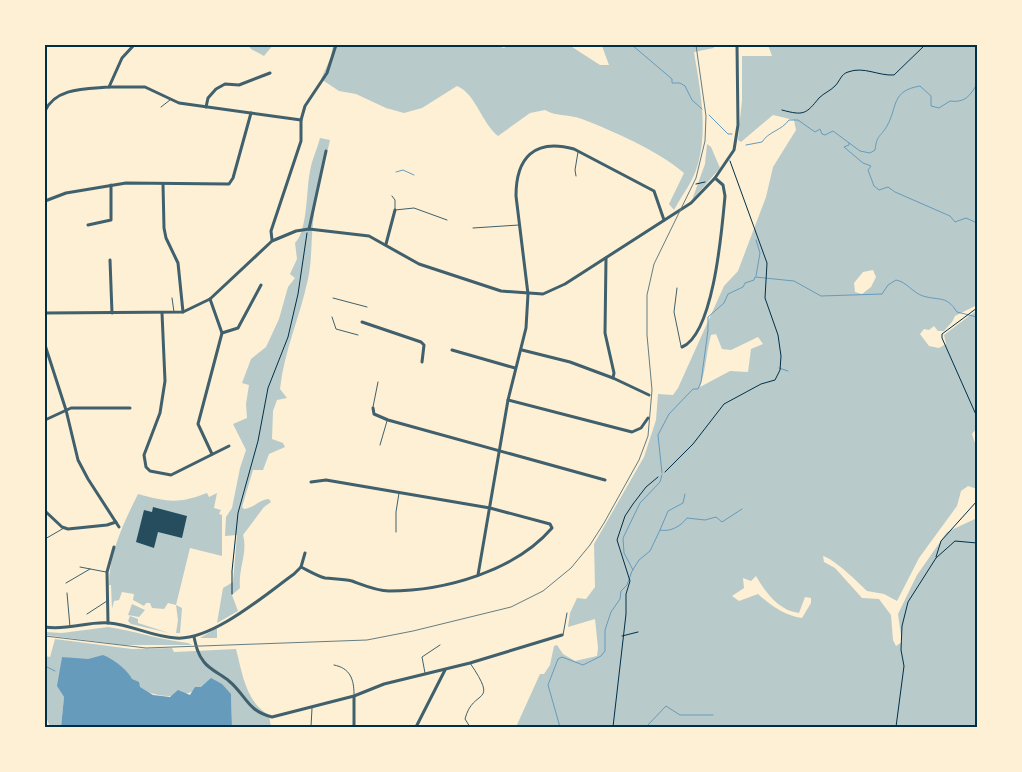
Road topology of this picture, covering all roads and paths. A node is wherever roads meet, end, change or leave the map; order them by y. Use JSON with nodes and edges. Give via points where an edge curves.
{"nodes":[{"id":1,"x":134,"y":45,"type":"edge"},
{"id":2,"x":336,"y":45,"type":"edge"},
{"id":3,"x":737,"y":45,"type":"edge"},
{"id":4,"x":925,"y":45,"type":"edge"},
{"id":5,"x":270,"y":74,"type":"dead end"},
{"id":6,"x":109,"y":87,"type":"junction"},
{"id":7,"x":170,"y":100,"type":"junction"},
{"id":8,"x":161,"y":107,"type":"dead end"},
{"id":9,"x":206,"y":107,"type":"junction"},
{"id":10,"x":782,"y":110,"type":"dead end"},
{"id":11,"x":45,"y":111,"type":"edge"},
{"id":12,"x":251,"y":113,"type":"junction"},
{"id":13,"x":301,"y":120,"type":"junction"},
{"id":14,"x":326,"y":151,"type":"dead end"},
{"id":15,"x":578,"y":151,"type":"junction"},
{"id":16,"x":728,"y":158,"type":"junction"},
{"id":17,"x":576,"y":176,"type":"dead end"},
{"id":18,"x":715,"y":178,"type":"junction"},
{"id":19,"x":712,"y":182,"type":"junction"},
{"id":20,"x":111,"y":184,"type":"junction"},
{"id":21,"x":164,"y":184,"type":"junction"},
{"id":22,"x":696,"y":184,"type":"dead end"},
{"id":23,"x":392,"y":196,"type":"dead end"},
{"id":24,"x":45,"y":201,"type":"edge"},
{"id":25,"x":395,"y":210,"type":"junction"},
{"id":26,"x":447,"y":220,"type":"dead end"},
{"id":27,"x":664,"y":220,"type":"junction"},
{"id":28,"x":520,"y":225,"type":"junction"},
{"id":29,"x":88,"y":226,"type":"dead end"},
{"id":30,"x":473,"y":228,"type":"dead end"},
{"id":31,"x":309,"y":229,"type":"junction"},
{"id":32,"x":272,"y":241,"type":"junction"},
{"id":33,"x":386,"y":244,"type":"junction"},
{"id":34,"x":606,"y":258,"type":"junction"},
{"id":35,"x":110,"y":260,"type":"dead end"},
{"id":36,"x":261,"y":284,"type":"dead end"},
{"id":37,"x":677,"y":288,"type":"dead end"},
{"id":38,"x":528,"y":294,"type":"junction"},
{"id":39,"x":172,"y":298,"type":"dead end"},
{"id":40,"x":333,"y":298,"type":"dead end"},
{"id":41,"x":210,"y":299,"type":"junction"},
{"id":42,"x":367,"y":307,"type":"dead end"},
{"id":43,"x":977,"y":308,"type":"edge"},
{"id":44,"x":183,"y":312,"type":"junction"},
{"id":45,"x":45,"y":313,"type":"edge"},
{"id":46,"x":112,"y":313,"type":"junction"},
{"id":47,"x":162,"y":313,"type":"junction"},
{"id":48,"x":174,"y":313,"type":"junction"},
{"id":49,"x":332,"y":317,"type":"dead end"},
{"id":50,"x":362,"y":322,"type":"dead end"},
{"id":51,"x":222,"y":333,"type":"junction"},
{"id":52,"x":358,"y":335,"type":"dead end"},
{"id":53,"x":45,"y":345,"type":"edge"},
{"id":54,"x":682,"y":347,"type":"joint"},
{"id":55,"x":452,"y":350,"type":"dead end"},
{"id":56,"x":522,"y":350,"type":"junction"},
{"id":57,"x":422,"y":362,"type":"dead end"},
{"id":58,"x":515,"y":368,"type":"junction"},
{"id":59,"x":613,"y":378,"type":"junction"},
{"id":60,"x":378,"y":382,"type":"dead end"},
{"id":61,"x":649,"y":395,"type":"dead end"},
{"id":62,"x":508,"y":400,"type":"junction"},
{"id":63,"x":130,"y":408,"type":"dead end"},
{"id":64,"x":373,"y":408,"type":"joint"},
{"id":65,"x":66,"y":410,"type":"junction"},
{"id":66,"x":977,"y":416,"type":"edge"},
{"id":67,"x":648,"y":418,"type":"dead end"},
{"id":68,"x":45,"y":420,"type":"edge"},
{"id":69,"x":388,"y":420,"type":"junction"},
{"id":70,"x":380,"y":445,"type":"dead end"},
{"id":71,"x":229,"y":446,"type":"dead end"},
{"id":72,"x":499,"y":452,"type":"junction"},
{"id":73,"x":212,"y":454,"type":"junction"},
{"id":74,"x":665,"y":472,"type":"dead end"},
{"id":75,"x":658,"y":477,"type":"dead end"},
{"id":76,"x":605,"y":480,"type":"dead end"},
{"id":77,"x":311,"y":482,"type":"dead end"},
{"id":78,"x":399,"y":493,"type":"junction"},
{"id":79,"x":977,"y":500,"type":"edge"},
{"id":80,"x":490,"y":508,"type":"junction"},
{"id":81,"x":45,"y":511,"type":"edge"},
{"id":82,"x":116,"y":522,"type":"junction"},
{"id":83,"x":119,"y":527,"type":"dead end"},
{"id":84,"x":65,"y":528,"type":"junction"},
{"id":85,"x":396,"y":532,"type":"dead end"},
{"id":86,"x":45,"y":539,"type":"edge"},
{"id":87,"x":977,"y":543,"type":"edge"},
{"id":88,"x":114,"y":547,"type":"dead end"},
{"id":89,"x":305,"y":553,"type":"dead end"},
{"id":90,"x":936,"y":558,"type":"junction"},
{"id":91,"x":80,"y":567,"type":"dead end"},
{"id":92,"x":301,"y":567,"type":"junction"},
{"id":93,"x":90,"y":569,"type":"junction"},
{"id":94,"x":107,"y":572,"type":"junction"},
{"id":95,"x":478,"y":575,"type":"junction"},
{"id":96,"x":66,"y":583,"type":"dead end"},
{"id":97,"x":67,"y":593,"type":"dead end"},
{"id":98,"x":232,"y":594,"type":"dead end"},
{"id":99,"x":108,"y":600,"type":"junction"},
{"id":100,"x":567,"y":613,"type":"dead end"},
{"id":101,"x":87,"y":614,"type":"dead end"},
{"id":102,"x":108,"y":623,"type":"junction"},
{"id":103,"x":45,"y":627,"type":"edge"},
{"id":104,"x":70,"y":628,"type":"junction"},
{"id":105,"x":638,"y":632,"type":"dead end"},
{"id":106,"x":562,"y":635,"type":"joint"},
{"id":107,"x":622,"y":636,"type":"junction"},
{"id":108,"x":194,"y":637,"type":"junction"},
{"id":109,"x":440,"y":645,"type":"dead end"},
{"id":110,"x":470,"y":663,"type":"junction"},
{"id":111,"x":334,"y":665,"type":"dead end"},
{"id":112,"x":445,"y":669,"type":"junction"},
{"id":113,"x":425,"y":674,"type":"junction"},
{"id":114,"x":354,"y":696,"type":"junction"},
{"id":115,"x":312,"y":707,"type":"junction"},
{"id":116,"x":312,"y":727,"type":"edge"},
{"id":117,"x":354,"y":727,"type":"edge"},
{"id":118,"x":416,"y":727,"type":"edge"},
{"id":119,"x":470,"y":727,"type":"edge"},
{"id":120,"x":613,"y":727,"type":"edge"},
{"id":121,"x":896,"y":727,"type":"edge"}],
"edges":[{"from":1,"to":6,"type":"street","via":[[122,58]]},
{"from":2,"to":13,"type":"street","via":[[327,73],[309,99]]},
{"from":3,"to":16,"type":"street","via":[[738,125],[734,150]]},
{"from":4,"to":10,"type":"path","via":[[894,75],[858,70],[846,72],[814,107],[803,113]]},
{"from":5,"to":9,"type":"street","via":[[239,84],[225,84],[208,98]]},
{"from":6,"to":7,"type":"street","via":[[145,87]]},
{"from":6,"to":11,"type":"street","via":[[62,94],[50,101]]},
{"from":7,"to":8,"type":"lane"},
{"from":7,"to":9,"type":"street"},
{"from":9,"to":12,"type":"street"},
{"from":12,"to":13,"type":"street"},
{"from":12,"to":21,"type":"street","via":[[231,182]]},
{"from":13,"to":32,"type":"street","via":[[301,141],[271,231]]},
{"from":14,"to":31,"type":"street"},
{"from":15,"to":17,"type":"lane"},
{"from":15,"to":27,"type":"street","via":[[654,191]]},
{"from":15,"to":28,"type":"street","via":[[564,146],[545,147],[522,162],[516,180]]},
{"from":16,"to":18,"type":"street"},
{"from":16,"to":74,"type":"path","via":[[768,263],[765,298],[778,335],[780,370],[776,380],[761,384],[724,404],[693,444]]},
{"from":18,"to":19,"type":"street"},
{"from":18,"to":54,"type":"street","via":[[723,185],[725,196],[713,290],[701,324],[689,343]]},
{"from":19,"to":22,"type":"path"},
{"from":19,"to":27,"type":"street","via":[[690,203]]},
{"from":20,"to":21,"type":"street"},
{"from":20,"to":24,"type":"street","via":[[66,193]]},
{"from":20,"to":29,"type":"street","via":[[111,220]]},
{"from":21,"to":44,"type":"street","via":[[164,231],[178,263]]},
{"from":23,"to":25,"type":"lane"},
{"from":25,"to":26,"type":"lane","via":[[414,208]]},
{"from":25,"to":33,"type":"street"},
{"from":27,"to":34,"type":"street"},
{"from":28,"to":30,"type":"lane"},
{"from":28,"to":38,"type":"street"},
{"from":31,"to":32,"type":"street"},
{"from":31,"to":33,"type":"street","via":[[357,233]]},
{"from":31,"to":98,"type":"path","via":[[288,337],[268,388],[255,456],[238,513]]},
{"from":32,"to":41,"type":"street"},
{"from":33,"to":38,"type":"street","via":[[419,264],[501,291]]},
{"from":34,"to":38,"type":"street","via":[[555,289],[543,294]]},
{"from":34,"to":59,"type":"street","via":[[605,333]]},
{"from":35,"to":46,"type":"street"},
{"from":36,"to":51,"type":"street","via":[[238,328]]},
{"from":37,"to":54,"type":"lane","via":[[674,312]]},
{"from":38,"to":56,"type":"street"},
{"from":39,"to":48,"type":"lane"},
{"from":40,"to":42,"type":"lane"},
{"from":41,"to":44,"type":"street"},
{"from":41,"to":51,"type":"street"},
{"from":43,"to":66,"type":"path","via":[[956,321],[942,334],[942,338]]},
{"from":44,"to":48,"type":"street"},
{"from":45,"to":46,"type":"street"},
{"from":46,"to":47,"type":"street"},
{"from":47,"to":48,"type":"street"},
{"from":47,"to":73,"type":"street","via":[[165,381],[160,413],[144,455],[144,464],[150,471],[171,475]]},
{"from":49,"to":52,"type":"lane","via":[[336,329]]},
{"from":50,"to":57,"type":"street","via":[[421,342],[424,345]]},
{"from":51,"to":73,"type":"street","via":[[198,424]]},
{"from":53,"to":65,"type":"street"},
{"from":55,"to":58,"type":"street"},
{"from":56,"to":58,"type":"street"},
{"from":56,"to":59,"type":"street"},
{"from":58,"to":62,"type":"street"},
{"from":59,"to":61,"type":"street"},
{"from":60,"to":64,"type":"lane"},
{"from":62,"to":67,"type":"street","via":[[632,432],[641,428]]},
{"from":62,"to":72,"type":"street"},
{"from":63,"to":65,"type":"street"},
{"from":64,"to":69,"type":"street","via":[[374,414]]},
{"from":65,"to":68,"type":"street"},
{"from":65,"to":82,"type":"street","via":[[78,460]]},
{"from":69,"to":70,"type":"lane"},
{"from":69,"to":72,"type":"street"},
{"from":71,"to":73,"type":"street"},
{"from":72,"to":76,"type":"street"},
{"from":72,"to":80,"type":"street"},
{"from":75,"to":107,"type":"path","via":[[633,504],[617,540],[629,579]]},
{"from":77,"to":78,"type":"street","via":[[326,480]]},
{"from":78,"to":80,"type":"street"},
{"from":78,"to":85,"type":"lane"},
{"from":79,"to":90,"type":"path","via":[[941,541]]},
{"from":80,"to":95,"type":"street"},
{"from":80,"to":95,"type":"street","via":[[552,526],[518,557]]},
{"from":81,"to":84,"type":"street"},
{"from":82,"to":83,"type":"street"},
{"from":82,"to":84,"type":"street"},
{"from":84,"to":86,"type":"lane"},
{"from":87,"to":90,"type":"path","via":[[955,541]]},
{"from":88,"to":94,"type":"street"},
{"from":89,"to":92,"type":"street"},
{"from":90,"to":121,"type":"path","via":[[908,602],[902,626],[904,666]]},
{"from":91,"to":93,"type":"lane"},
{"from":92,"to":95,"type":"street","via":[[326,578],[348,580],[387,591],[446,584]]},
{"from":92,"to":108,"type":"street","via":[[246,608]]},
{"from":93,"to":94,"type":"lane"},
{"from":93,"to":96,"type":"lane"},
{"from":94,"to":99,"type":"street"},
{"from":97,"to":104,"type":"lane"},
{"from":99,"to":101,"type":"lane"},
{"from":99,"to":102,"type":"street"},
{"from":100,"to":106,"type":"lane"},
{"from":102,"to":104,"type":"street"},
{"from":102,"to":108,"type":"street","via":[[166,637]]},
{"from":103,"to":104,"type":"street"},
{"from":105,"to":107,"type":"path"},
{"from":106,"to":110,"type":"street"},
{"from":107,"to":120,"type":"path"},
{"from":108,"to":115,"type":"street","via":[[206,665],[230,681],[250,707],[260,714],[272,717]]},
{"from":109,"to":113,"type":"lane","via":[[422,657]]},
{"from":110,"to":112,"type":"street"},
{"from":110,"to":119,"type":"lane","via":[[485,689],[467,711],[465,719]]},
{"from":111,"to":114,"type":"lane","via":[[349,673]]},
{"from":112,"to":113,"type":"street"},
{"from":112,"to":118,"type":"street"},
{"from":113,"to":114,"type":"street","via":[[384,684]]},
{"from":114,"to":115,"type":"street"},
{"from":114,"to":117,"type":"street"},
{"from":115,"to":116,"type":"lane"}]}
